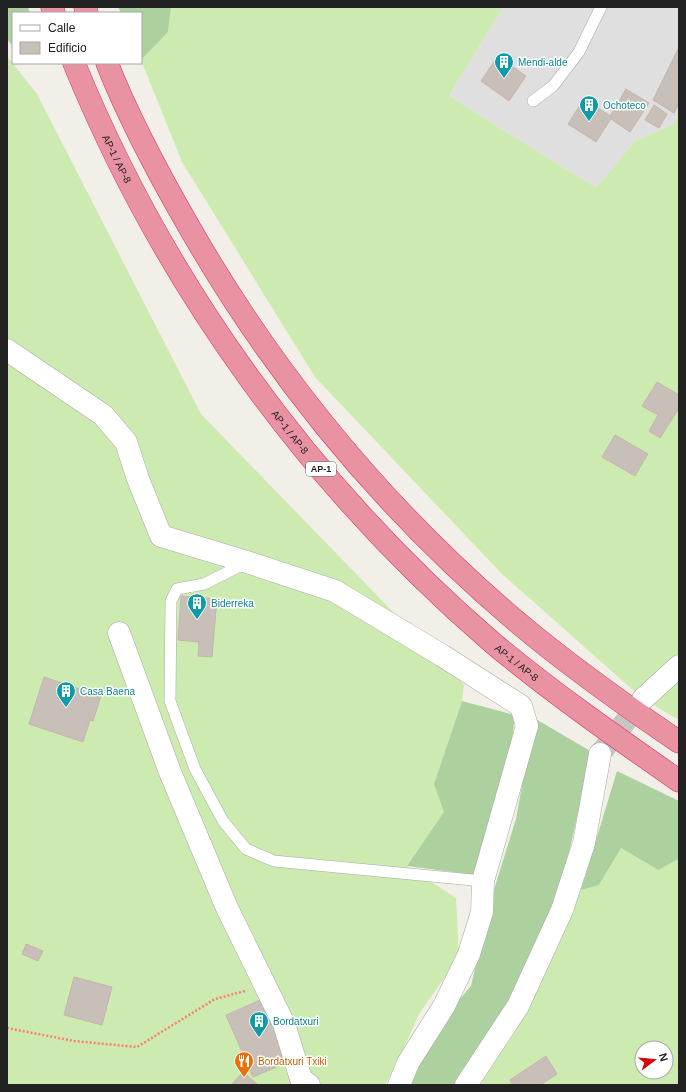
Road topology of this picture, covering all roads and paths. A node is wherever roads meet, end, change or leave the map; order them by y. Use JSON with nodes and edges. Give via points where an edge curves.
{"nodes":[{"id":1,"x":601,"y":7,"type":"edge"},
{"id":2,"x":74,"y":64,"type":"edge"},
{"id":3,"x":107,"y":64,"type":"edge"},
{"id":4,"x":533,"y":101,"type":"dead end"},
{"id":5,"x":7,"y":350,"type":"edge"},
{"id":6,"x":247,"y":562,"type":"junction"},
{"id":7,"x":119,"y":633,"type":"dead end"},
{"id":8,"x":679,"y":666,"type":"edge"},
{"id":9,"x":644,"y":699,"type":"tunnel mouth"},
{"id":10,"x":679,"y":742,"type":"edge"},
{"id":11,"x":600,"y":754,"type":"tunnel mouth"},
{"id":12,"x":679,"y":781,"type":"edge"},
{"id":13,"x":483,"y":881,"type":"junction"},
{"id":14,"x":265,"y":986,"type":"junction"},
{"id":15,"x":7,"y":1028,"type":"edge"},
{"id":16,"x":309,"y":1085,"type":"edge"},
{"id":17,"x":399,"y":1085,"type":"edge"},
{"id":18,"x":466,"y":1085,"type":"edge"}],
"edges":[{"from":1,"to":4,"type":"lane","via":[[580,52],[553,86]]},
{"from":2,"to":12,"type":"highway","name":"AP-1 / AP-8","number":"AP-1","via":[[111,148],[179,271],[256,388],[299,443],[392,548],[442,597],[549,688]]},
{"from":3,"to":10,"type":"highway","number":"AP-1","via":[[171,196],[205,255],[241,313],[323,424],[414,526],[515,620],[623,704]]},
{"from":5,"to":6,"type":"street","via":[[103,415],[126,442],[161,536]]},
{"from":6,"to":13,"type":"street","via":[[335,591],[521,706],[527,726]]},
{"from":6,"to":13,"type":"lane","via":[[204,584],[177,589],[171,601],[170,701],[195,769],[223,821],[246,849],[274,861]]},
{"from":7,"to":14,"type":"street","via":[[170,772],[224,901]]},
{"from":8,"to":9,"type":"street"},
{"from":11,"to":18,"type":"street","via":[[584,843],[562,910],[518,1006]]},
{"from":13,"to":17,"type":"street","via":[[482,912],[469,954],[444,1006],[408,1063]]},
{"from":14,"to":15,"type":"path","via":[[215,999],[137,1047],[74,1041]]},
{"from":14,"to":16,"type":"street","via":[[284,1024],[301,1078]]}]}
